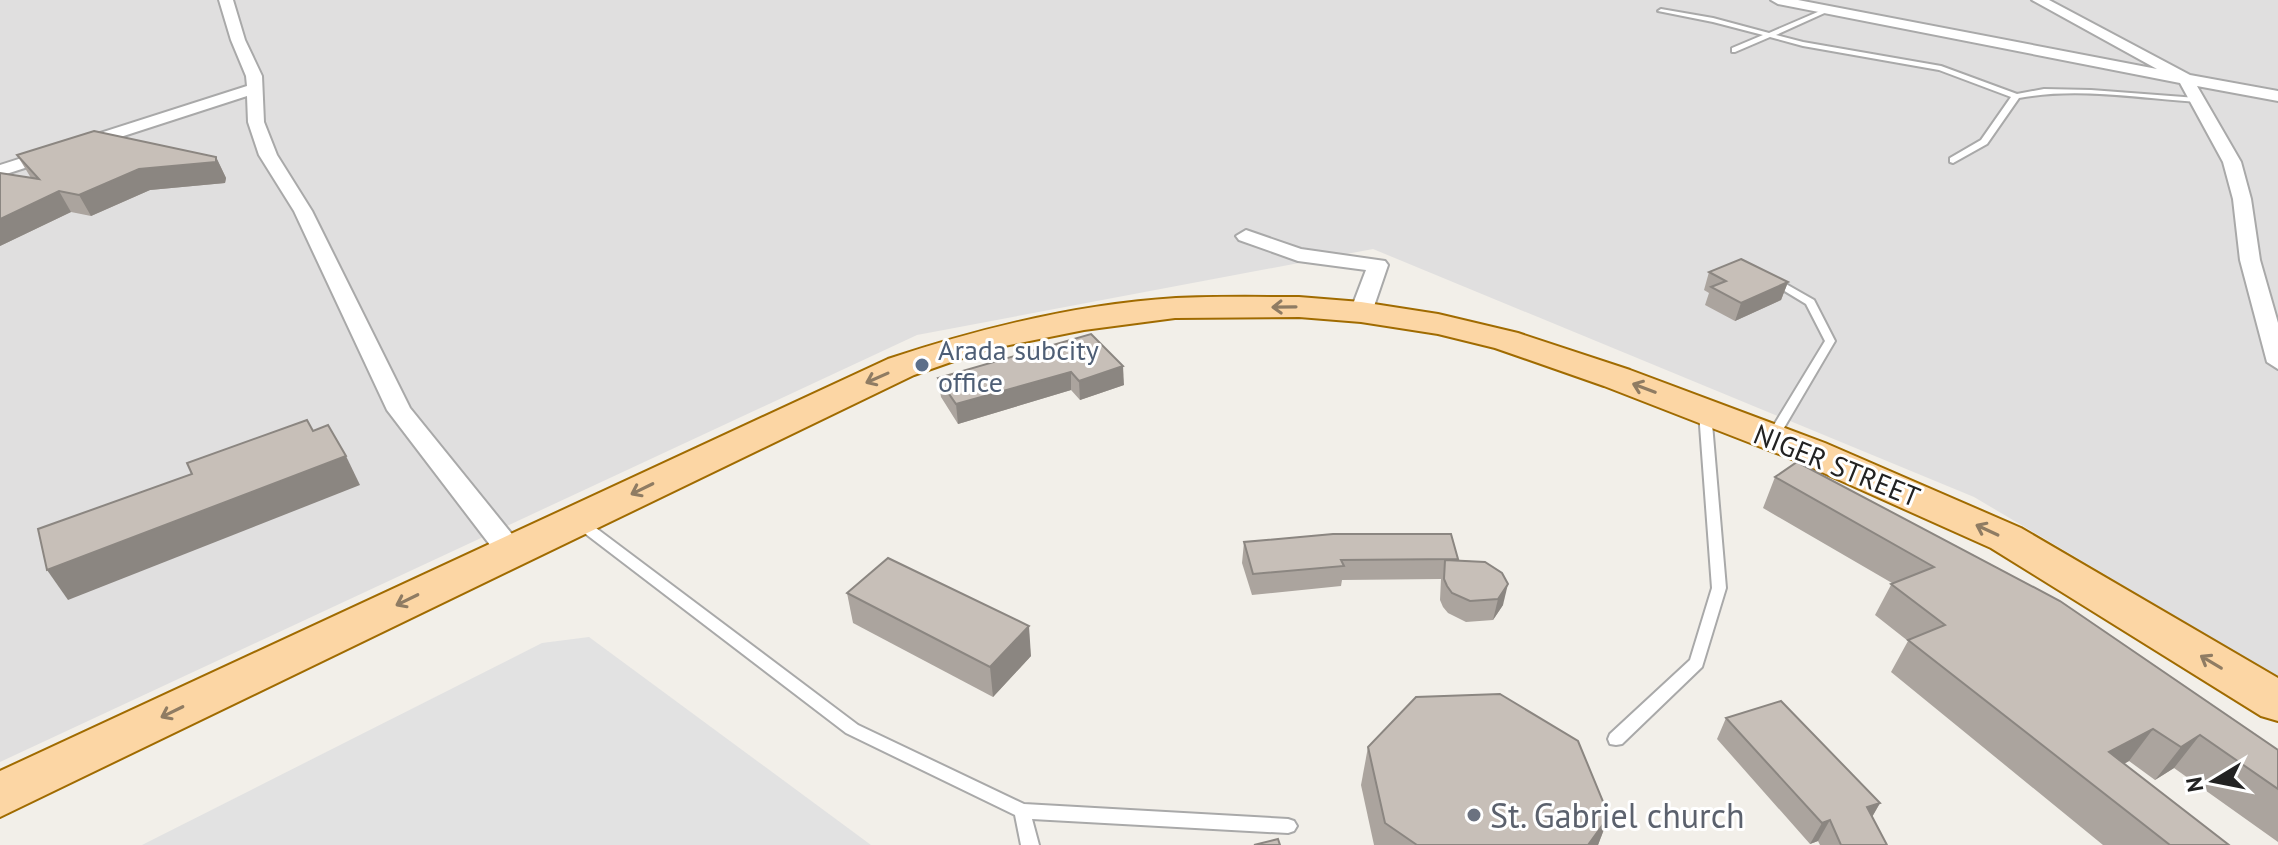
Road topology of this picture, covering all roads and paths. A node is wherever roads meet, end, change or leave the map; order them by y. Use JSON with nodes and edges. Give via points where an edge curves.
{"nodes":[{"id":1,"x":226,"y":0,"type":"edge"},
{"id":2,"x":1778,"y":0,"type":"edge"},
{"id":3,"x":2039,"y":0,"type":"edge"},
{"id":4,"x":1827,"y":10,"type":"junction"},
{"id":5,"x":1661,"y":11,"type":"dead end"},
{"id":6,"x":1772,"y":35,"type":"junction"},
{"id":7,"x":1735,"y":50,"type":"dead end"},
{"id":8,"x":2186,"y":79,"type":"junction"},
{"id":9,"x":253,"y":89,"type":"junction"},
{"id":10,"x":2016,"y":96,"type":"junction"},
{"id":11,"x":2278,"y":96,"type":"edge"},
{"id":12,"x":2197,"y":100,"type":"junction"},
{"id":13,"x":1953,"y":160,"type":"dead end"},
{"id":14,"x":0,"y":171,"type":"edge"},
{"id":15,"x":1246,"y":236,"type":"dead end"},
{"id":16,"x":1762,"y":273,"type":"edge"},
{"id":17,"x":1361,"y":312,"type":"junction"},
{"id":18,"x":2278,"y":362,"type":"edge"},
{"id":19,"x":1705,"y":412,"type":"junction"},
{"id":20,"x":1772,"y":438,"type":"junction"},
{"id":21,"x":576,"y":520,"type":"junction"},
{"id":22,"x":510,"y":551,"type":"junction"},
{"id":23,"x":2278,"y":702,"type":"edge"},
{"id":24,"x":1616,"y":739,"type":"dead end"},
{"id":25,"x":0,"y":795,"type":"edge"},
{"id":26,"x":1022,"y":811,"type":"junction"},
{"id":27,"x":1288,"y":826,"type":"dead end"},
{"id":28,"x":1030,"y":845,"type":"edge"}],
"edges":[{"from":1,"to":9,"type":"street","via":[[254,76]]},
{"from":2,"to":4,"type":"street"},
{"from":3,"to":8,"type":"street"},
{"from":4,"to":6,"type":"lane"},
{"from":4,"to":8,"type":"street"},
{"from":5,"to":6,"type":"lane"},
{"from":6,"to":7,"type":"lane"},
{"from":6,"to":10,"type":"lane","via":[[1941,68]]},
{"from":8,"to":11,"type":"street"},
{"from":8,"to":12,"type":"street"},
{"from":9,"to":14,"type":"street"},
{"from":9,"to":22,"type":"street","via":[[256,122],[268,155],[303,211],[399,410]]},
{"from":10,"to":12,"type":"lane","via":[[2091,92]]},
{"from":10,"to":13,"type":"lane","via":[[1984,142]]},
{"from":12,"to":18,"type":"street","via":[[2232,162],[2250,260]]},
{"from":15,"to":17,"type":"street","via":[[1298,255],[1378,265]]},
{"from":16,"to":20,"type":"lane","via":[[1810,302],[1830,341]]},
{"from":19,"to":17,"type":"main road","name":"NIGER STREET","one_way":true,"via":[[1506,340]]},
{"from":17,"to":21,"type":"main road","name":"NIGER STREET","one_way":true,"via":[[1175,308],[977,341],[901,367]]},
{"from":19,"to":20,"type":"main road","name":"NIGER STREET"},
{"from":19,"to":24,"type":"lane","via":[[1719,588],[1697,663]]},
{"from":23,"to":20,"type":"main road","name":"NIGER STREET","one_way":true,"via":[[2006,538]]},
{"from":21,"to":22,"type":"main road","name":"NIGER STREET"},
{"from":21,"to":26,"type":"lane","via":[[852,729]]},
{"from":22,"to":25,"type":"main road","name":"NIGER STREET","one_way":true},
{"from":26,"to":27,"type":"lane"},
{"from":26,"to":28,"type":"lane"}]}
